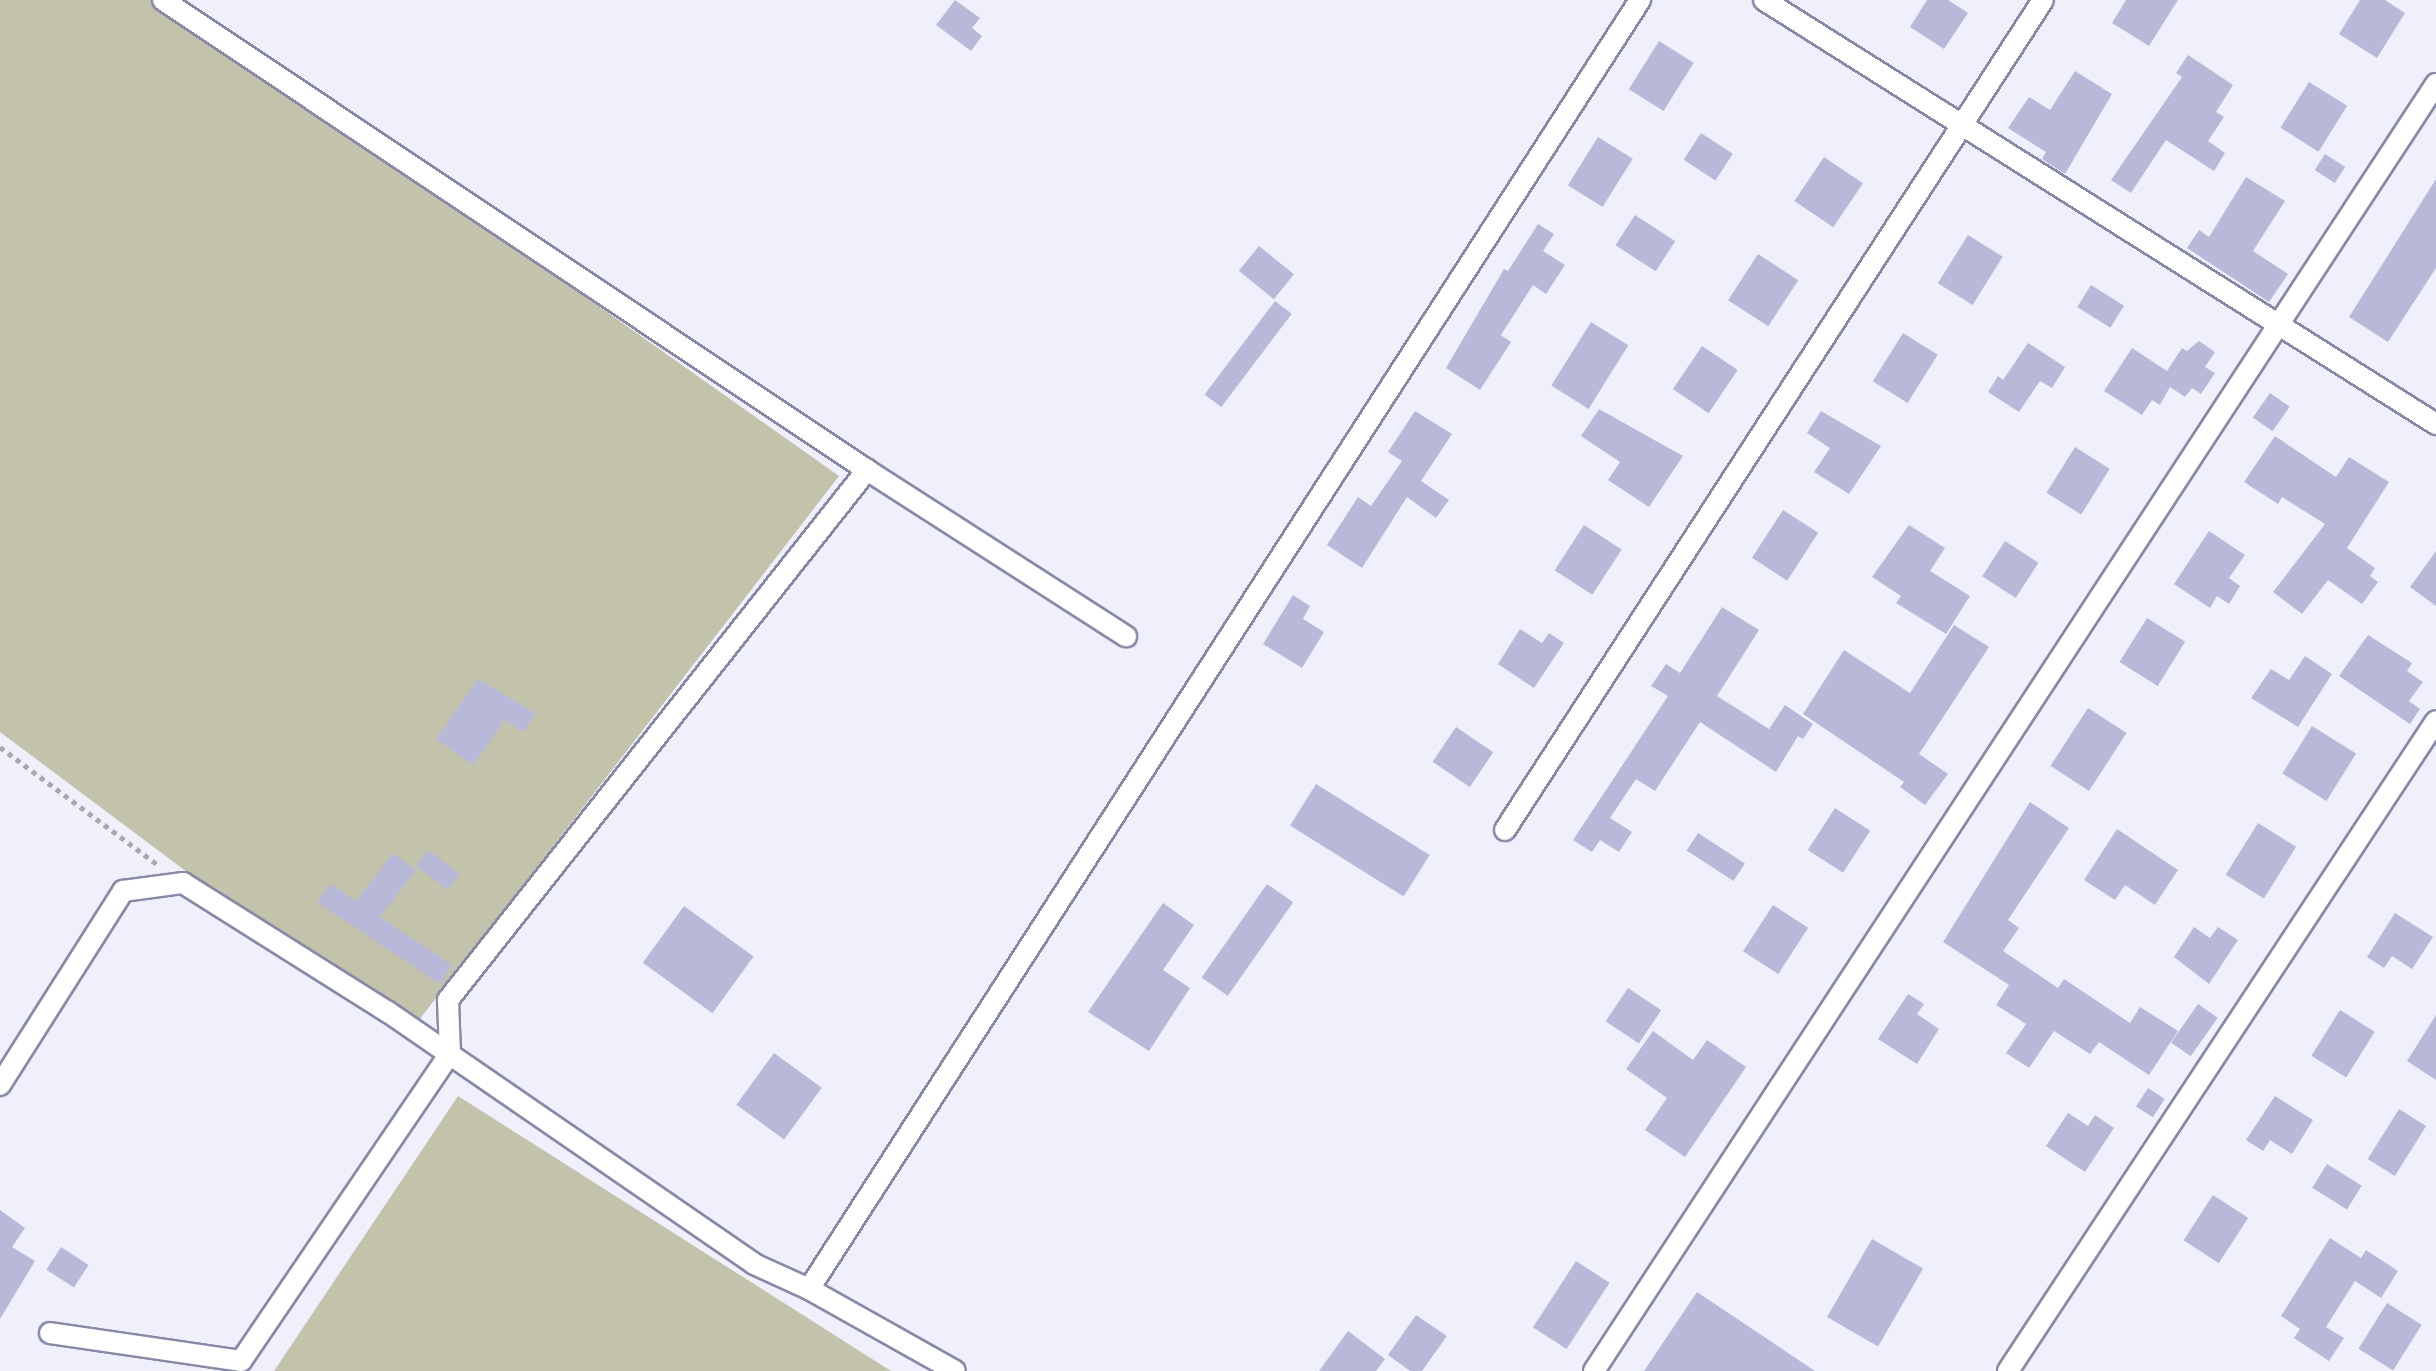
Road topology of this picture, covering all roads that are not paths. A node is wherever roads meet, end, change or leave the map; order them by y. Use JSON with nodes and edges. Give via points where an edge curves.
{"nodes":[{"id":1,"x":163,"y":0,"type":"edge"},
{"id":2,"x":1640,"y":0,"type":"edge"},
{"id":3,"x":1764,"y":0,"type":"edge"},
{"id":4,"x":2042,"y":0,"type":"edge"},
{"id":5,"x":2436,"y":84,"type":"edge"},
{"id":6,"x":1961,"y":124,"type":"junction"},
{"id":7,"x":2278,"y":325,"type":"junction"},
{"id":8,"x":2436,"y":424,"type":"edge"},
{"id":9,"x":867,"y":470,"type":"junction"},
{"id":10,"x":1126,"y":636,"type":"dead end"},
{"id":11,"x":2436,"y":721,"type":"edge"},
{"id":12,"x":1505,"y":830,"type":"dead end"},
{"id":13,"x":450,"y":1054,"type":"junction"},
{"id":14,"x":0,"y":1085,"type":"edge"},
{"id":15,"x":809,"y":1289,"type":"junction"},
{"id":16,"x":50,"y":1333,"type":"dead end"},
{"id":17,"x":955,"y":1371,"type":"edge"},
{"id":18,"x":1594,"y":1371,"type":"edge"},
{"id":19,"x":2008,"y":1371,"type":"edge"}],
"edges":[{"from":1,"to":9,"type":"street"},
{"from":2,"to":15,"type":"street"},
{"from":3,"to":6,"type":"street"},
{"from":4,"to":6,"type":"street"},
{"from":5,"to":7,"type":"street"},
{"from":6,"to":7,"type":"street"},
{"from":6,"to":12,"type":"street"},
{"from":7,"to":8,"type":"street"},
{"from":7,"to":18,"type":"street"},
{"from":9,"to":10,"type":"street"},
{"from":9,"to":13,"type":"street","via":[[448,1000]]},
{"from":11,"to":19,"type":"street"},
{"from":13,"to":14,"type":"street","via":[[183,884],[122,891]]},
{"from":13,"to":15,"type":"street","via":[[754,1264]]},
{"from":13,"to":16,"type":"street","via":[[241,1360]]},
{"from":15,"to":17,"type":"street"}]}
